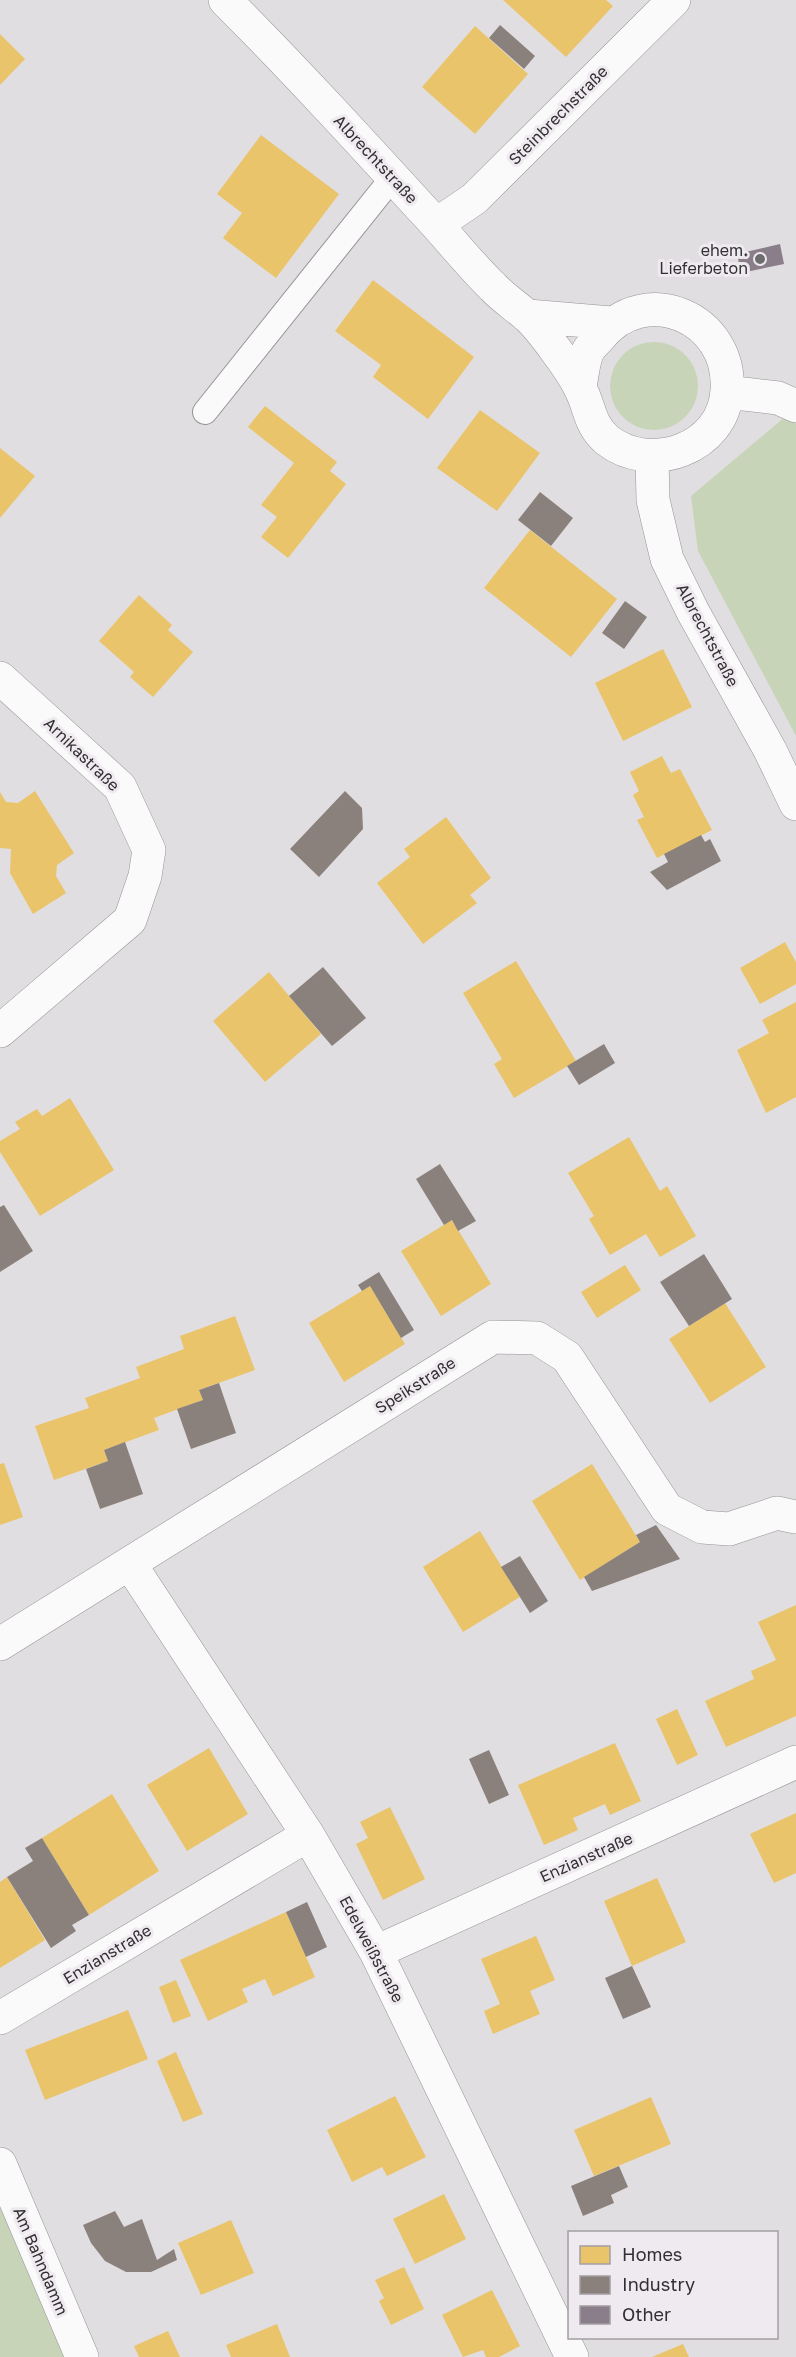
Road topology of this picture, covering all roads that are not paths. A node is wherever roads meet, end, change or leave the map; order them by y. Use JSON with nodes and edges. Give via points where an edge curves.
{"nodes":[{"id":1,"x":225,"y":0,"type":"edge"},
{"id":2,"x":674,"y":0,"type":"edge"},
{"id":3,"x":393,"y":177,"type":"junction"},
{"id":4,"x":437,"y":224,"type":"junction"},
{"id":5,"x":528,"y":316,"type":"junction"},
{"id":6,"x":611,"y":323,"type":"junction"},
{"id":7,"x":580,"y":387,"type":"junction"},
{"id":8,"x":727,"y":392,"type":"junction"},
{"id":9,"x":796,"y":406,"type":"edge"},
{"id":10,"x":205,"y":412,"type":"dead end"},
{"id":11,"x":652,"y":457,"type":"junction"},
{"id":12,"x":0,"y":678,"type":"edge"},
{"id":13,"x":796,"y":804,"type":"edge"},
{"id":14,"x":0,"y":1031,"type":"edge"},
{"id":15,"x":796,"y":1517,"type":"edge"},
{"id":16,"x":130,"y":1564,"type":"junction"},
{"id":17,"x":0,"y":1644,"type":"edge"},
{"id":18,"x":796,"y":1762,"type":"edge"},
{"id":19,"x":308,"y":1835,"type":"junction"},
{"id":20,"x":376,"y":1952,"type":"junction"},
{"id":21,"x":0,"y":2018,"type":"edge"},
{"id":22,"x":0,"y":2164,"type":"edge"},
{"id":23,"x":82,"y":2357,"type":"edge"},
{"id":24,"x":572,"y":2357,"type":"edge"}],
"edges":[{"from":1,"to":3,"type":"street","name":"Albrechtstraße"},
{"from":2,"to":4,"type":"street","name":"Steinbrechstraße","via":[[474,199]]},
{"from":3,"to":4,"type":"street","name":"Albrechtstraße"},
{"from":3,"to":10,"type":"lane"},
{"from":4,"to":5,"type":"street","name":"Albrechtstraße","via":[[494,289]]},
{"from":5,"to":6,"type":"street","name":"Albrechtstraße"},
{"from":5,"to":7,"type":"street","name":"Albrechtstraße"},
{"from":6,"to":7,"type":"street","name":"Albrechtstraße","via":[[587,352]]},
{"from":6,"to":8,"type":"street","name":"Albrechtstraße","via":[[636,311],[663,309],[690,318],[712,335],[725,362]]},
{"from":7,"to":11,"type":"street","name":"Albrechtstraße","via":[[590,420],[606,439],[627,451]]},
{"from":8,"to":9,"type":"street","via":[[777,399]]},
{"from":8,"to":11,"type":"street","name":"Albrechtstraße","via":[[717,422],[702,439],[679,453]]},
{"from":11,"to":13,"type":"street","name":"Albrechtstraße","via":[[653,500],[668,559]]},
{"from":12,"to":14,"type":"street","name":"Arnikastraße","via":[[120,787],[149,850],[130,920]]},
{"from":15,"to":16,"type":"street","name":"Speikstraße","via":[[777,1513],[729,1529],[702,1527],[668,1509],[567,1357],[537,1338],[493,1336]]},
{"from":16,"to":17,"type":"street","name":"Speikstraße"},
{"from":16,"to":19,"type":"street","name":"Edelweißstraße"},
{"from":18,"to":20,"type":"street","name":"Enzianstraße"},
{"from":19,"to":20,"type":"street","name":"Edelweißstraße"},
{"from":19,"to":21,"type":"street","name":"Enzianstraße"},
{"from":20,"to":24,"type":"street","name":"Edelweißstraße"},
{"from":22,"to":23,"type":"street","name":"Am Bahndamm"}]}
